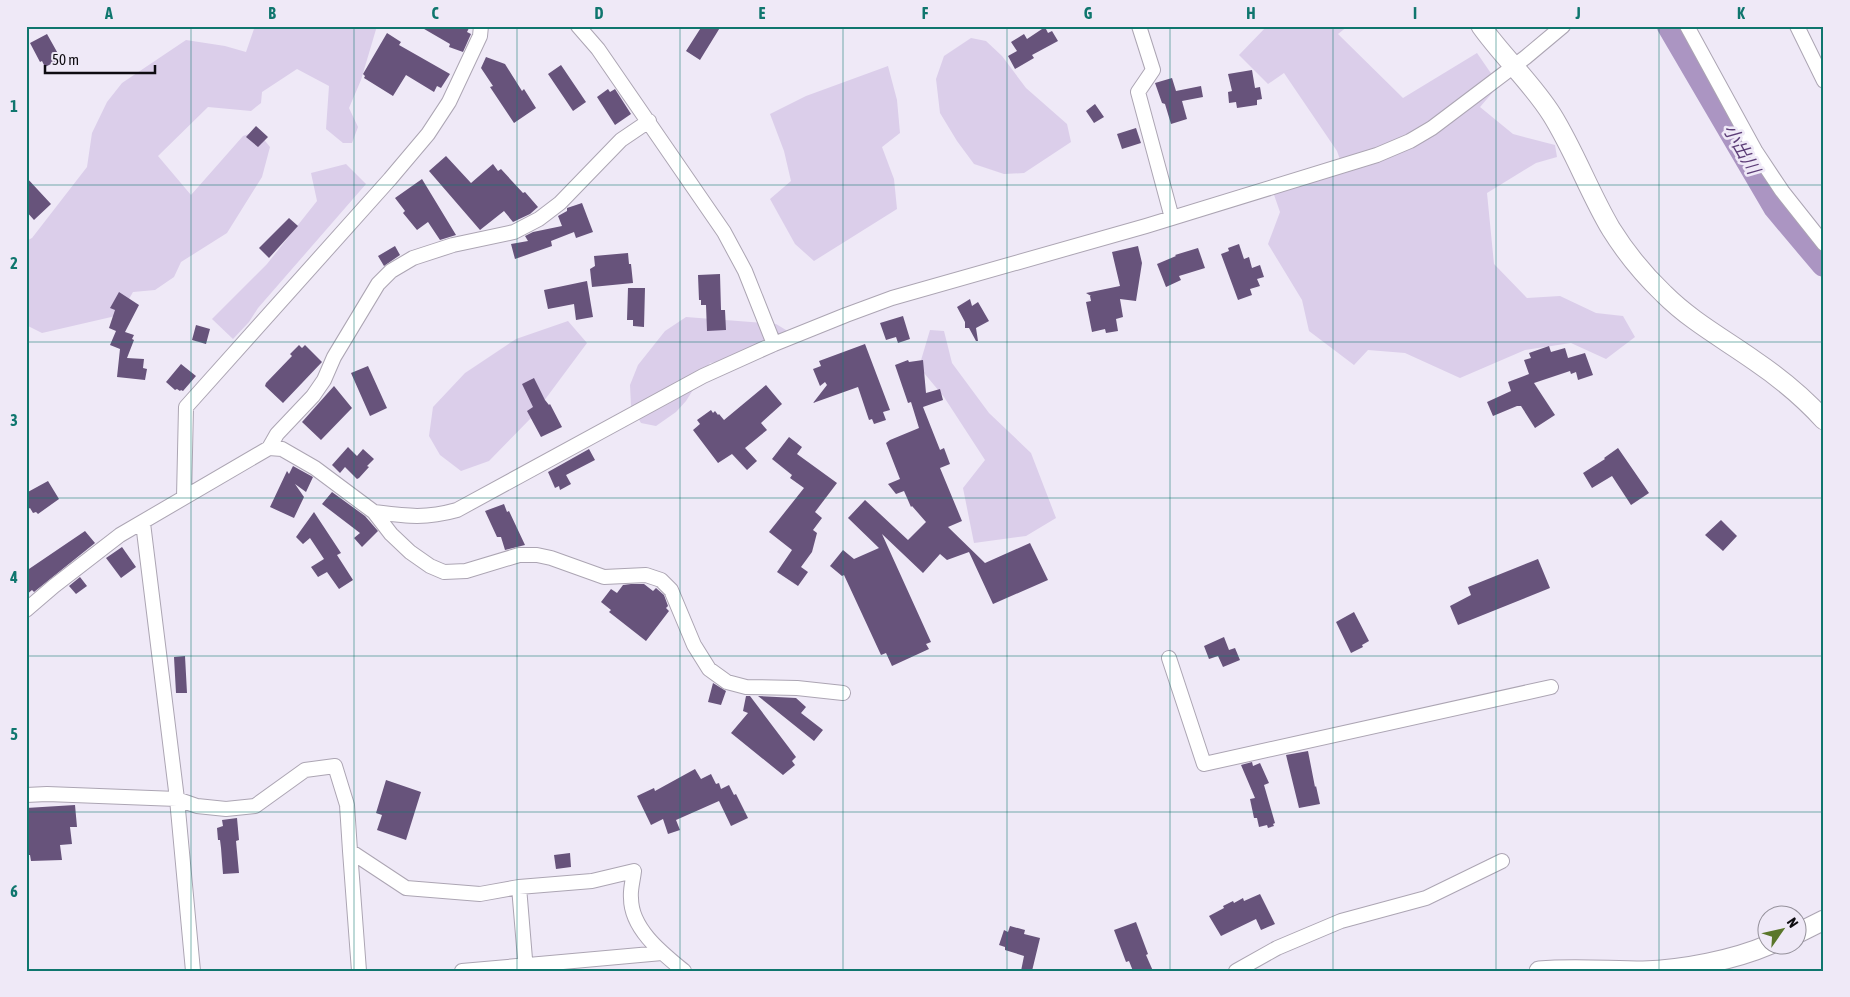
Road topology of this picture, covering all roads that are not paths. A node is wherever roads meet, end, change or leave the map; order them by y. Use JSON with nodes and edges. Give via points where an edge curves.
{"nodes":[{"id":1,"x":578,"y":26,"type":"edge"},
{"id":2,"x":1140,"y":26,"type":"edge"},
{"id":3,"x":1481,"y":26,"type":"edge"},
{"id":4,"x":1564,"y":26,"type":"edge"},
{"id":5,"x":1687,"y":26,"type":"edge"},
{"id":6,"x":1797,"y":26,"type":"edge"},
{"id":7,"x":482,"y":27,"type":"edge"},
{"id":8,"x":1513,"y":66,"type":"junction"},
{"id":9,"x":1824,"y":81,"type":"edge"},
{"id":10,"x":648,"y":120,"type":"junction"},
{"id":11,"x":1172,"y":218,"type":"junction"},
{"id":12,"x":1824,"y":244,"type":"edge"},
{"id":13,"x":774,"y":344,"type":"junction"},
{"id":14,"x":1824,"y":420,"type":"edge"},
{"id":15,"x":268,"y":448,"type":"junction"},
{"id":16,"x":184,"y":497,"type":"junction"},
{"id":17,"x":374,"y":512,"type":"junction"},
{"id":18,"x":143,"y":523,"type":"junction"},
{"id":19,"x":26,"y":610,"type":"edge"},
{"id":20,"x":1169,"y":658,"type":"dead end"},
{"id":21,"x":1551,"y":687,"type":"dead end"},
{"id":22,"x":843,"y":693,"type":"dead end"},
{"id":23,"x":26,"y":795,"type":"edge"},
{"id":24,"x":177,"y":799,"type":"junction"},
{"id":25,"x":350,"y":851,"type":"junction"},
{"id":26,"x":1502,"y":861,"type":"dead end"},
{"id":27,"x":519,"y":887,"type":"junction"},
{"id":28,"x":1824,"y":920,"type":"edge"},
{"id":29,"x":1808,"y":927,"type":"edge"},
{"id":30,"x":1758,"y":948,"type":"edge"},
{"id":31,"x":662,"y":953,"type":"junction"},
{"id":32,"x":526,"y":968,"type":"edge"},
{"id":33,"x":193,"y":971,"type":"edge"},
{"id":34,"x":359,"y":971,"type":"edge"},
{"id":35,"x":462,"y":971,"type":"edge"},
{"id":36,"x":684,"y":971,"type":"edge"},
{"id":37,"x":1236,"y":971,"type":"edge"},
{"id":38,"x":1540,"y":971,"type":"edge"}],
"edges":[{"from":1,"to":10,"type":"street"},
{"from":2,"to":11,"type":"street","via":[[1153,70],[1138,92]]},
{"from":3,"to":8,"type":"street"},
{"from":4,"to":8,"type":"street"},
{"from":5,"to":12,"type":"street","via":[[1756,152]]},
{"from":6,"to":9,"type":"street"},
{"from":7,"to":16,"type":"street","via":[[449,102],[428,134],[186,407]]},
{"from":8,"to":11,"type":"street","via":[[1410,141],[1377,155]]},
{"from":8,"to":14,"type":"street","via":[[1571,146],[1612,229],[1633,259],[1664,294],[1698,323],[1785,383]]},
{"from":10,"to":13,"type":"street","via":[[724,232],[745,271]]},
{"from":10,"to":15,"type":"street","via":[[620,140],[560,203],[539,219],[514,232],[453,245],[413,258],[391,271],[378,284],[313,396]]},
{"from":11,"to":13,"type":"street","via":[[892,298]]},
{"from":13,"to":17,"type":"street","via":[[703,376],[457,510],[437,516],[414,517]]},
{"from":15,"to":16,"type":"street"},
{"from":15,"to":17,"type":"street","via":[[282,449],[316,468]]},
{"from":16,"to":18,"type":"street"},
{"from":17,"to":22,"type":"street","via":[[410,552],[444,572],[466,571],[519,555],[537,555],[604,577],[646,574],[661,580],[671,590],[694,645],[709,669],[727,682],[746,687]]},
{"from":18,"to":19,"type":"street","via":[[120,536]]},
{"from":18,"to":24,"type":"street"},
{"from":20,"to":21,"type":"street","via":[[1204,764]]},
{"from":23,"to":24,"type":"street"},
{"from":24,"to":25,"type":"street","via":[[197,806],[226,809],[255,806],[305,770],[336,766],[347,805]]},
{"from":24,"to":33,"type":"street"},
{"from":25,"to":27,"type":"street","via":[[406,888],[480,894]]},
{"from":25,"to":34,"type":"street"},
{"from":26,"to":37,"type":"street","via":[[1426,898],[1341,921],[1277,948]]},
{"from":27,"to":31,"type":"street","via":[[592,881],[634,871],[630,897],[632,911],[638,925]]},
{"from":27,"to":32,"type":"street"},
{"from":28,"to":29,"type":"street"},
{"from":30,"to":38,"type":"street","via":[[1691,966],[1645,971]]},
{"from":31,"to":32,"type":"street"},
{"from":31,"to":36,"type":"street"},
{"from":32,"to":35,"type":"street"}]}
